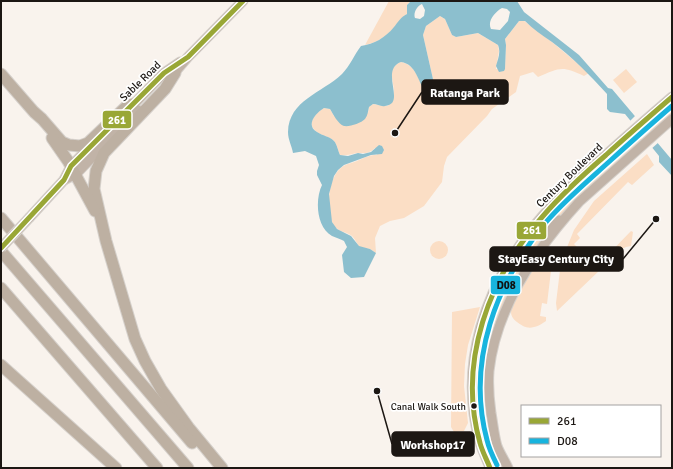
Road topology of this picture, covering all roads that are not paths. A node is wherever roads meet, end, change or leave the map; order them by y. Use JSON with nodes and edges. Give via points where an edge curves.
{"nodes":[{"id":1,"x":243,"y":1,"type":"edge"},
{"id":2,"x":188,"y":57,"type":"junction"},
{"id":3,"x":175,"y":73,"type":"joint"},
{"id":4,"x":1,"y":74,"type":"edge"},
{"id":5,"x":672,"y":97,"type":"edge"},
{"id":6,"x":129,"y":107,"type":"joint"},
{"id":7,"x":34,"y":112,"type":"junction"},
{"id":8,"x":672,"y":119,"type":"edge"},
{"id":9,"x":113,"y":122,"type":"junction"},
{"id":10,"x":113,"y":139,"type":"junction"},
{"id":11,"x":74,"y":170,"type":"junction"},
{"id":12,"x":579,"y":202,"type":"junction"},
{"id":13,"x":1,"y":218,"type":"edge"},
{"id":14,"x":535,"y":226,"type":"junction"},
{"id":15,"x":106,"y":241,"type":"junction"},
{"id":16,"x":1,"y":248,"type":"edge"},
{"id":17,"x":1,"y":251,"type":"edge"},
{"id":18,"x":1,"y":288,"type":"edge"},
{"id":19,"x":1,"y":365,"type":"edge"},
{"id":20,"x":116,"y":468,"type":"edge"},
{"id":21,"x":157,"y":468,"type":"edge"},
{"id":22,"x":188,"y":468,"type":"edge"},
{"id":23,"x":214,"y":468,"type":"edge"},
{"id":24,"x":222,"y":468,"type":"edge"},
{"id":25,"x":490,"y":468,"type":"edge"},
{"id":26,"x":508,"y":468,"type":"edge"}],
"edges":[{"from":1,"to":2,"type":"main road","name":"Sable Road"},
{"from":2,"to":3,"type":"main road","name":"Sable Road"},
{"from":2,"to":6,"type":"main road","name":"Sable Road","via":[[164,73]]},
{"from":3,"to":10,"type":"highway","via":[[165,89]]},
{"from":4,"to":7,"type":"highway"},
{"from":5,"to":14,"type":"main road","name":"Century Boulevard","via":[[566,191]]},
{"from":6,"to":9,"type":"highway"},
{"from":7,"to":9,"type":"highway","via":[[62,142],[69,145],[80,146],[88,143]]},
{"from":7,"to":11,"type":"highway"},
{"from":8,"to":12,"type":"main road"},
{"from":9,"to":11,"type":"main road"},
{"from":10,"to":11,"type":"main road"},
{"from":10,"to":15,"type":"highway","via":[[100,159],[94,180]]},
{"from":11,"to":15,"type":"highway","via":[[95,211]]},
{"from":11,"to":16,"type":"main road","bridge":true},
{"from":12,"to":14,"type":"main road","via":[[547,228],[540,229]]},
{"from":12,"to":26,"type":"main road","via":[[532,261],[509,305],[494,342],[489,372],[490,404],[497,447]]},
{"from":13,"to":23,"type":"highway"},
{"from":14,"to":25,"type":"main road","name":"Century Boulevard","via":[[511,259],[492,295],[482,319],[473,357],[473,405],[481,444]]},
{"from":15,"to":24,"type":"highway","via":[[135,339],[145,361],[161,389]]},
{"from":17,"to":22,"type":"highway"},
{"from":18,"to":21,"type":"highway"},
{"from":19,"to":20,"type":"highway"}]}
